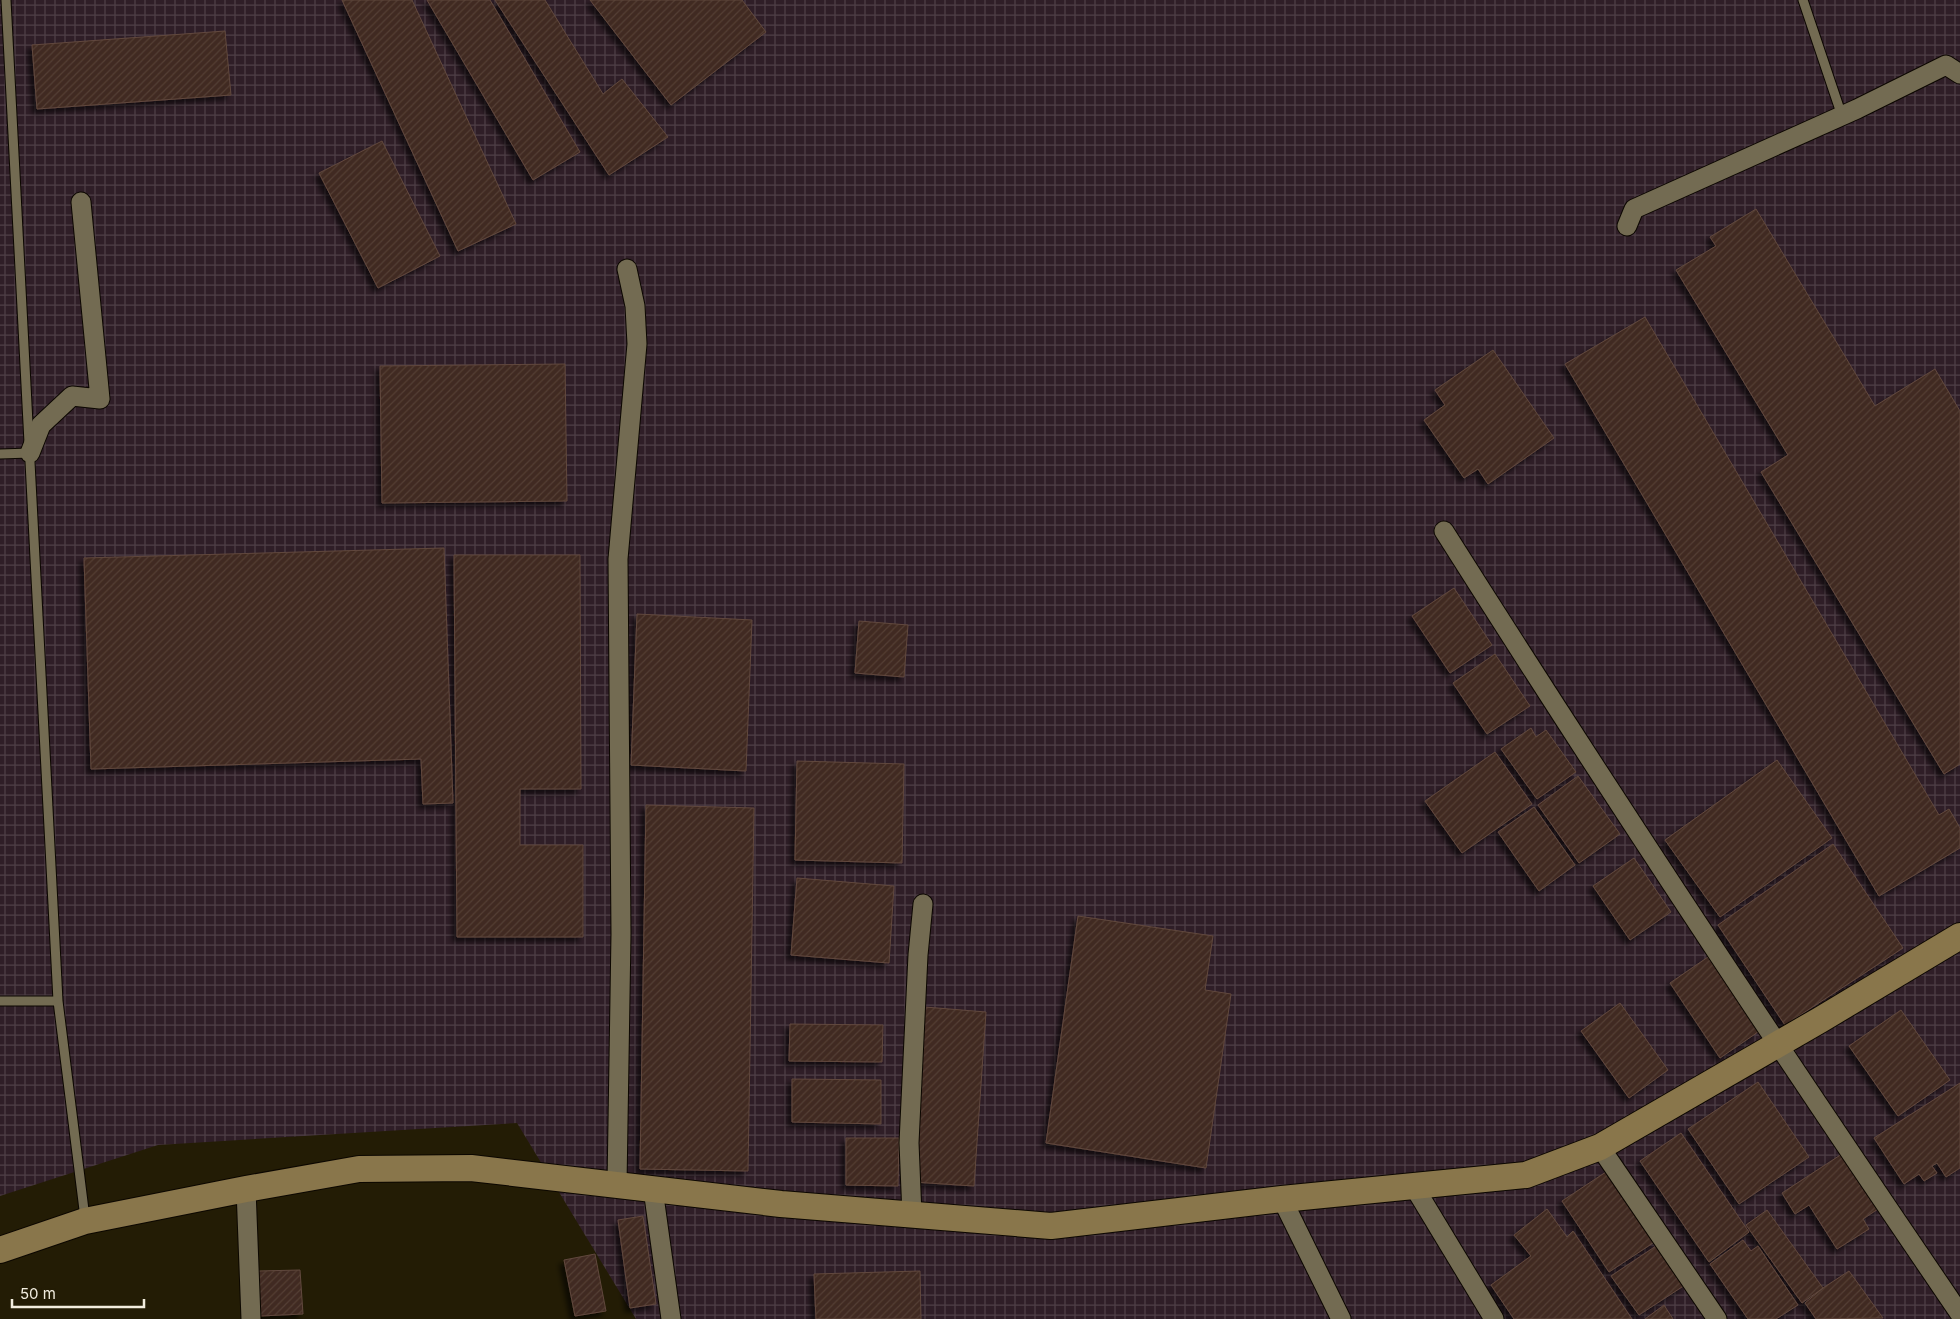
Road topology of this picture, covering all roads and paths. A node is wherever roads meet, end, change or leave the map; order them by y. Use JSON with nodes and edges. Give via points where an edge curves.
{"nodes":[{"id":1,"x":6,"y":0,"type":"edge"},
{"id":2,"x":1803,"y":0,"type":"edge"},
{"id":3,"x":5,"y":58,"type":"edge"},
{"id":4,"x":1960,"y":74,"type":"edge"},
{"id":5,"x":1842,"y":116,"type":"junction"},
{"id":6,"x":81,"y":202,"type":"dead end"},
{"id":7,"x":1627,"y":226,"type":"dead end"},
{"id":8,"x":627,"y":269,"type":"dead end"},
{"id":9,"x":30,"y":453,"type":"junction"},
{"id":10,"x":0,"y":454,"type":"edge"},
{"id":11,"x":1444,"y":531,"type":"dead end"},
{"id":12,"x":923,"y":904,"type":"dead end"},
{"id":13,"x":1960,"y":936,"type":"edge"},
{"id":14,"x":0,"y":1001,"type":"edge"},
{"id":15,"x":58,"y":1001,"type":"junction"},
{"id":16,"x":1778,"y":1044,"type":"junction"},
{"id":17,"x":1600,"y":1147,"type":"junction"},
{"id":18,"x":617,"y":1185,"type":"junction"},
{"id":19,"x":1413,"y":1185,"type":"junction"},
{"id":20,"x":246,"y":1189,"type":"junction"},
{"id":21,"x":652,"y":1189,"type":"junction"},
{"id":22,"x":1282,"y":1199,"type":"junction"},
{"id":23,"x":912,"y":1215,"type":"junction"},
{"id":24,"x":85,"y":1220,"type":"junction"},
{"id":25,"x":0,"y":1250,"type":"edge"},
{"id":26,"x":1960,"y":1314,"type":"edge"},
{"id":27,"x":251,"y":1319,"type":"edge"},
{"id":28,"x":671,"y":1319,"type":"edge"},
{"id":29,"x":1341,"y":1319,"type":"edge"},
{"id":30,"x":1494,"y":1319,"type":"edge"},
{"id":31,"x":1717,"y":1319,"type":"edge"}],
"edges":[{"from":1,"to":3,"type":"lane"},
{"from":2,"to":5,"type":"lane"},
{"from":3,"to":9,"type":"lane"},
{"from":4,"to":5,"type":"street","via":[[1946,65]]},
{"from":5,"to":7,"type":"street","via":[[1634,210]]},
{"from":6,"to":9,"type":"street","via":[[100,399],[72,396],[41,425]]},
{"from":8,"to":18,"type":"street","via":[[635,306],[637,344],[618,558],[620,934]]},
{"from":9,"to":10,"type":"lane"},
{"from":9,"to":15,"type":"lane"},
{"from":11,"to":16,"type":"street"},
{"from":12,"to":23,"type":"street","via":[[909,1143]]},
{"from":13,"to":16,"type":"street"},
{"from":14,"to":15,"type":"lane"},
{"from":15,"to":24,"type":"lane"},
{"from":16,"to":17,"type":"street"},
{"from":16,"to":26,"type":"street"},
{"from":17,"to":19,"type":"street","via":[[1526,1175]]},
{"from":17,"to":31,"type":"street"},
{"from":18,"to":20,"type":"street","via":[[471,1168],[359,1169]]},
{"from":18,"to":21,"type":"street"},
{"from":19,"to":22,"type":"street"},
{"from":19,"to":30,"type":"street"},
{"from":20,"to":24,"type":"street"},
{"from":20,"to":27,"type":"street"},
{"from":21,"to":23,"type":"street"},
{"from":21,"to":28,"type":"street"},
{"from":22,"to":23,"type":"street","via":[[1050,1226]]},
{"from":22,"to":29,"type":"street"},
{"from":24,"to":25,"type":"street"}]}
